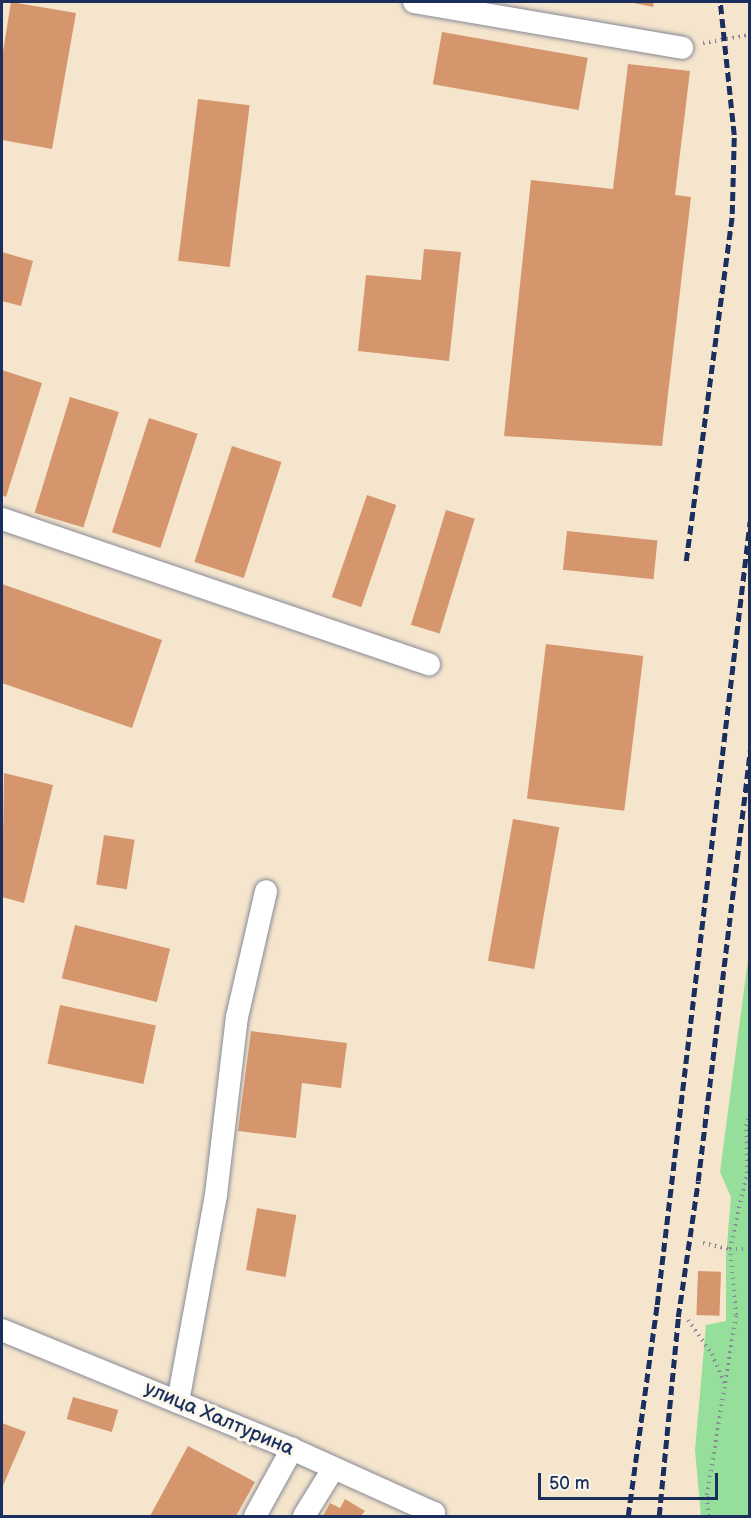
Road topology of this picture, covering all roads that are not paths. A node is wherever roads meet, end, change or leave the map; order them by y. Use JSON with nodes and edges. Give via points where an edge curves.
{"nodes":[{"id":1,"x":414,"y":2,"type":"edge"},
{"id":2,"x":682,"y":48,"type":"road end"},
{"id":3,"x":2,"y":519,"type":"edge"},
{"id":4,"x":429,"y":664,"type":"dead end"},
{"id":5,"x":266,"y":891,"type":"dead end"},
{"id":6,"x":2,"y":1330,"type":"edge"},
{"id":7,"x":178,"y":1402,"type":"junction"},
{"id":8,"x":292,"y":1449,"type":"junction"},
{"id":9,"x":333,"y":1469,"type":"junction"},
{"id":10,"x":434,"y":1515,"type":"edge"},
{"id":11,"x":255,"y":1516,"type":"edge"},
{"id":12,"x":304,"y":1516,"type":"edge"}],
"edges":[{"from":1,"to":2,"type":"street"},
{"from":3,"to":4,"type":"street"},
{"from":5,"to":7,"type":"street","via":[[237,1017],[216,1195]]},
{"from":6,"to":7,"type":"street","name":"улица Халтурина"},
{"from":7,"to":8,"type":"street","name":"улица Халтурина"},
{"from":8,"to":9,"type":"street","name":"улица Халтурина"},
{"from":8,"to":11,"type":"street"},
{"from":9,"to":10,"type":"street","name":"улица Халтурина"},
{"from":9,"to":12,"type":"street"}]}
